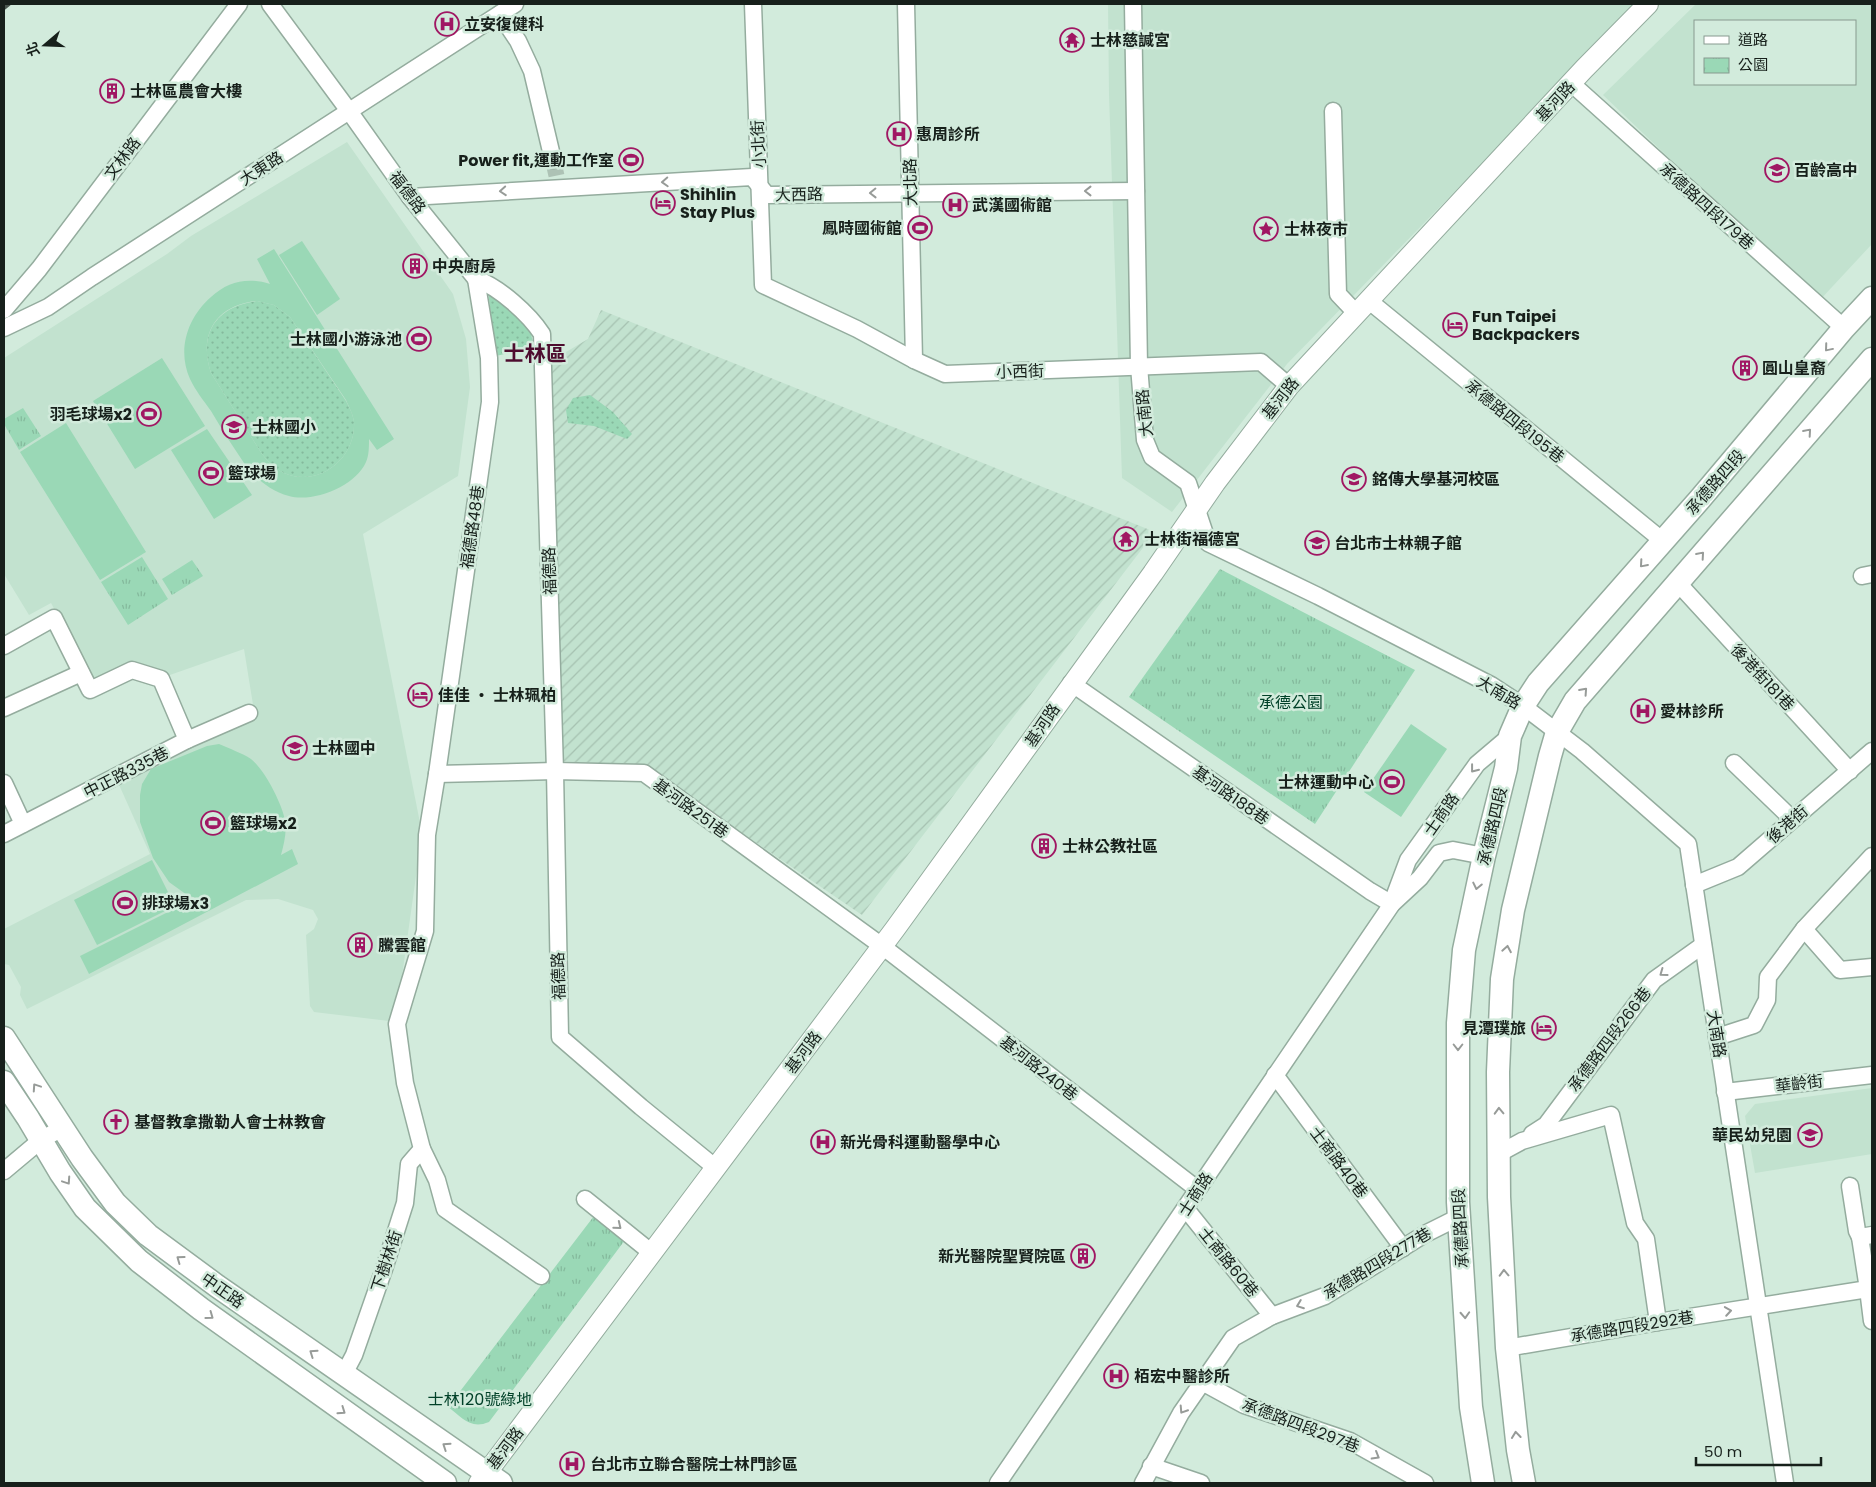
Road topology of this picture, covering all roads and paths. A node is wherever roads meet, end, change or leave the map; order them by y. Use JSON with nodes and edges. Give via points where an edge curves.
{"nodes":[{"id":1,"x":239,"y":4,"type":"edge"},
{"id":2,"x":270,"y":4,"type":"edge"},
{"id":3,"x":753,"y":4,"type":"edge"},
{"id":4,"x":906,"y":4,"type":"edge"},
{"id":5,"x":1133,"y":4,"type":"edge"},
{"id":6,"x":1648,"y":4,"type":"edge"},
{"id":7,"x":508,"y":7,"type":"edge"},
{"id":8,"x":1571,"y":84,"type":"junction"},
{"id":9,"x":350,"y":111,"type":"junction"},
{"id":10,"x":1333,"y":111,"type":"dead end"},
{"id":11,"x":552,"y":160,"type":"tunnel mouth"},
{"id":12,"x":760,"y":186,"type":"junction"},
{"id":13,"x":1136,"y":191,"type":"junction"},
{"id":14,"x":910,"y":192,"type":"junction"},
{"id":15,"x":410,"y":197,"type":"junction"},
{"id":16,"x":476,"y":279,"type":"junction"},
{"id":17,"x":763,"y":285,"type":"joint"},
{"id":18,"x":1872,"y":298,"type":"edge"},
{"id":19,"x":1362,"y":307,"type":"junction"},
{"id":20,"x":4,"y":310,"type":"edge"},
{"id":21,"x":4,"y":328,"type":"edge"},
{"id":22,"x":1844,"y":328,"type":"junction"},
{"id":23,"x":1872,"y":359,"type":"edge"},
{"id":24,"x":914,"y":360,"type":"junction"},
{"id":25,"x":1139,"y":366,"type":"junction"},
{"id":26,"x":1289,"y":386,"type":"junction"},
{"id":27,"x":1196,"y":512,"type":"junction"},
{"id":28,"x":1663,"y":541,"type":"junction"},
{"id":29,"x":1677,"y":582,"type":"junction"},
{"id":30,"x":4,"y":646,"type":"edge"},
{"id":31,"x":81,"y":673,"type":"junction"},
{"id":32,"x":1071,"y":684,"type":"junction"},
{"id":33,"x":1523,"y":706,"type":"junction"},
{"id":34,"x":4,"y":708,"type":"edge"},
{"id":35,"x":249,"y":713,"type":"dead end"},
{"id":36,"x":1557,"y":732,"type":"junction"},
{"id":37,"x":1510,"y":736,"type":"junction"},
{"id":38,"x":188,"y":740,"type":"junction"},
{"id":39,"x":1872,"y":751,"type":"edge"},
{"id":40,"x":1734,"y":763,"type":"dead end"},
{"id":41,"x":555,"y":771,"type":"junction"},
{"id":42,"x":1850,"y":771,"type":"junction"},
{"id":43,"x":437,"y":774,"type":"junction"},
{"id":44,"x":4,"y":784,"type":"edge"},
{"id":45,"x":1792,"y":819,"type":"junction"},
{"id":46,"x":23,"y":824,"type":"junction"},
{"id":47,"x":4,"y":834,"type":"edge"},
{"id":48,"x":1484,"y":856,"type":"junction"},
{"id":49,"x":1872,"y":856,"type":"edge"},
{"id":50,"x":1694,"y":885,"type":"junction"},
{"id":51,"x":1392,"y":904,"type":"junction"},
{"id":52,"x":1804,"y":929,"type":"junction"},
{"id":53,"x":1703,"y":945,"type":"junction"},
{"id":54,"x":882,"y":946,"type":"junction"},
{"id":55,"x":1872,"y":967,"type":"edge"},
{"id":56,"x":1717,"y":1037,"type":"junction"},
{"id":57,"x":4,"y":1038,"type":"edge"},
{"id":58,"x":1274,"y":1075,"type":"junction"},
{"id":59,"x":1872,"y":1075,"type":"edge"},
{"id":60,"x":4,"y":1084,"type":"edge"},
{"id":61,"x":1725,"y":1092,"type":"junction"},
{"id":62,"x":62,"y":1128,"type":"junction"},
{"id":63,"x":41,"y":1140,"type":"junction"},
{"id":64,"x":1522,"y":1141,"type":"junction"},
{"id":65,"x":422,"y":1149,"type":"junction"},
{"id":66,"x":1500,"y":1153,"type":"junction"},
{"id":67,"x":716,"y":1168,"type":"junction"},
{"id":68,"x":4,"y":1171,"type":"edge"},
{"id":69,"x":1850,"y":1186,"type":"dead end"},
{"id":70,"x":1197,"y":1189,"type":"junction"},
{"id":71,"x":585,"y":1199,"type":"dead end"},
{"id":72,"x":1186,"y":1209,"type":"junction"},
{"id":73,"x":1459,"y":1216,"type":"junction"},
{"id":74,"x":1866,"y":1236,"type":"edge"},
{"id":75,"x":1403,"y":1248,"type":"junction"},
{"id":76,"x":652,"y":1253,"type":"junction"},
{"id":77,"x":542,"y":1276,"type":"dead end"},
{"id":78,"x":1868,"y":1290,"type":"junction"},
{"id":79,"x":1758,"y":1307,"type":"junction"},
{"id":80,"x":1272,"y":1316,"type":"junction"},
{"id":81,"x":1872,"y":1320,"type":"edge"},
{"id":82,"x":1658,"y":1322,"type":"junction"},
{"id":83,"x":1507,"y":1348,"type":"junction"},
{"id":84,"x":344,"y":1374,"type":"junction"},
{"id":85,"x":1202,"y":1382,"type":"junction"},
{"id":86,"x":1152,"y":1466,"type":"junction"},
{"id":87,"x":489,"y":1480,"type":"edge"},
{"id":88,"x":445,"y":1483,"type":"edge"},
{"id":89,"x":998,"y":1483,"type":"edge"},
{"id":90,"x":1143,"y":1483,"type":"edge"},
{"id":91,"x":1201,"y":1483,"type":"edge"},
{"id":92,"x":1425,"y":1483,"type":"edge"},
{"id":93,"x":1483,"y":1483,"type":"edge"},
{"id":94,"x":1524,"y":1483,"type":"edge"},
{"id":95,"x":1785,"y":1483,"type":"edge"}],
"edges":[{"from":1,"to":20,"type":"street","name":"文林路"},
{"from":2,"to":9,"type":"street","name":"福德路"},
{"from":3,"to":12,"type":"street","name":"小北街"},
{"from":4,"to":14,"type":"street","name":"大北路"},
{"from":5,"to":13,"type":"street","name":"大南路"},
{"from":6,"to":8,"type":"street","name":"基河路"},
{"from":7,"to":9,"type":"street","name":"大東路"},
{"from":7,"to":11,"type":"street","via":[[518,41],[532,71]]},
{"from":8,"to":19,"type":"street","name":"基河路"},
{"from":8,"to":22,"type":"street","name":"承德路四段179巷"},
{"from":9,"to":15,"type":"street","name":"福德路"},
{"from":9,"to":21,"type":"street","name":"大東路","via":[[48,307]]},
{"from":10,"to":19,"type":"street","name":"承德路四段195巷","via":[[1338,294]]},
{"from":14,"to":12,"type":"street","name":"大西路","one_way":true,"via":[[767,194]]},
{"from":12,"to":15,"type":"street","name":"大西路","one_way":true,"via":[[752,177],[557,183]]},
{"from":12,"to":17,"type":"street","name":"小北街"},
{"from":13,"to":14,"type":"street","name":"大西路","one_way":true},
{"from":13,"to":25,"type":"street","name":"大南路"},
{"from":14,"to":24,"type":"street","name":"大北路"},
{"from":15,"to":16,"type":"street","name":"福德路"},
{"from":16,"to":41,"type":"street","name":"福德路","via":[[487,283],[506,298],[534,322],[542,334]]},
{"from":16,"to":43,"type":"street","name":"福德路48巷","via":[[489,358],[490,402]]},
{"from":17,"to":24,"type":"street","name":"小西街"},
{"from":18,"to":22,"type":"main road","name":"承德路四段"},
{"from":19,"to":26,"type":"street","name":"基河路"},
{"from":19,"to":28,"type":"street","name":"承德路四段195巷"},
{"from":22,"to":28,"type":"main road","name":"承德路四段","one_way":true},
{"from":29,"to":23,"type":"main road","one_way":true},
{"from":24,"to":25,"type":"street","name":"小西街","via":[[945,374]]},
{"from":25,"to":26,"type":"street","name":"小西街","via":[[1261,362]]},
{"from":25,"to":27,"type":"street","name":"大南路","via":[[1145,440],[1152,457],[1188,483]]},
{"from":26,"to":27,"type":"street","name":"基河路"},
{"from":27,"to":32,"type":"street","name":"基河路"},
{"from":27,"to":33,"type":"street","name":"大南路","via":[[1208,543],[1491,685]]},
{"from":28,"to":33,"type":"main road","name":"承德路四段","one_way":true,"via":[[1538,683]]},
{"from":36,"to":29,"type":"main road","one_way":true,"via":[[1575,701]]},
{"from":29,"to":42,"type":"street","name":"後港街181巷"},
{"from":30,"to":31,"type":"street","via":[[54,618]]},
{"from":31,"to":34,"type":"street"},
{"from":31,"to":38,"type":"street","via":[[90,690],[132,670],[161,679]]},
{"from":32,"to":51,"type":"street","name":"基河路188巷"},
{"from":32,"to":54,"type":"street","name":"基河路"},
{"from":33,"to":36,"type":"street","name":"大南路"},
{"from":33,"to":37,"type":"main road","name":"承德路四段"},
{"from":35,"to":38,"type":"street","name":"中正路335巷"},
{"from":36,"to":50,"type":"street","name":"大南路","via":[[1688,844]]},
{"from":66,"to":36,"type":"main road","one_way":true,"via":[[1498,1072],[1502,979],[1513,910]]},
{"from":37,"to":48,"type":"main road","name":"承德路四段","via":[[1506,768]]},
{"from":37,"to":51,"type":"street","name":"士商路","one_way":true,"via":[[1477,764],[1408,860]]},
{"from":38,"to":46,"type":"street","name":"中正路335巷"},
{"from":39,"to":42,"type":"street","name":"後港街"},
{"from":40,"to":45,"type":"street"},
{"from":41,"to":43,"type":"street","name":"基河路251巷"},
{"from":41,"to":54,"type":"street","name":"基河路251巷","via":[[644,774]]},
{"from":41,"to":67,"type":"street","name":"福德路","via":[[560,1037]]},
{"from":42,"to":45,"type":"street","name":"後港街"},
{"from":43,"to":65,"type":"street","via":[[427,835],[425,931],[397,1024],[405,1083]]},
{"from":44,"to":46,"type":"street"},
{"from":45,"to":50,"type":"street","name":"後港街","via":[[1738,867]]},
{"from":46,"to":47,"type":"street","name":"中正路335巷"},
{"from":48,"to":51,"type":"street","name":"士商路","via":[[1453,850],[1439,852],[1420,878]]},
{"from":48,"to":73,"type":"main road","name":"承德路四段","one_way":true,"via":[[1464,950],[1458,1023]]},
{"from":49,"to":52,"type":"street"},
{"from":50,"to":53,"type":"street","name":"大南路"},
{"from":51,"to":58,"type":"street","name":"士商路"},
{"from":52,"to":55,"type":"street","via":[[1840,970]]},
{"from":52,"to":56,"type":"street","via":[[1768,977],[1767,1000],[1754,1025]]},
{"from":53,"to":56,"type":"street","name":"大南路"},
{"from":53,"to":64,"type":"street","name":"承德路四段266巷","one_way":true,"via":[[1654,980],[1546,1125]]},
{"from":54,"to":67,"type":"street","name":"基河路"},
{"from":54,"to":70,"type":"street","name":"基河路240巷"},
{"from":56,"to":61,"type":"street","name":"大南路"},
{"from":62,"to":57,"type":"main road","name":"中正路","one_way":true},
{"from":58,"to":70,"type":"street","name":"士商路"},
{"from":58,"to":75,"type":"street","name":"士商路40巷"},
{"from":59,"to":61,"type":"street","name":"華齡街"},
{"from":60,"to":63,"type":"main road","name":"中正路"},
{"from":61,"to":79,"type":"street","name":"大南路"},
{"from":62,"to":63,"type":"street"},
{"from":84,"to":62,"type":"main road","name":"中正路","one_way":true,"via":[[148,1235],[115,1203]]},
{"from":63,"to":68,"type":"street"},
{"from":63,"to":88,"type":"main road","name":"中正路","one_way":true,"via":[[85,1208],[139,1261],[208,1315]]},
{"from":64,"to":66,"type":"street"},
{"from":64,"to":82,"type":"street","via":[[1611,1115],[1635,1223],[1646,1239]]},
{"from":65,"to":77,"type":"street","via":[[438,1180],[445,1209]]},
{"from":65,"to":84,"type":"street","name":"下樹林街","via":[[409,1164],[405,1203],[354,1355]]},
{"from":83,"to":66,"type":"main road","one_way":true,"via":[[1499,1196]]},
{"from":67,"to":76,"type":"street","name":"基河路"},
{"from":69,"to":74,"type":"street","via":[[1857,1231]]},
{"from":70,"to":72,"type":"street","name":"士商路"},
{"from":71,"to":76,"type":"street","one_way":true},
{"from":72,"to":80,"type":"street","name":"士商路60巷"},
{"from":72,"to":89,"type":"street","name":"士商路"},
{"from":73,"to":75,"type":"street","name":"承德路四段277巷"},
{"from":73,"to":93,"type":"main road","name":"承德路四段","one_way":true,"via":[[1470,1407]]},
{"from":74,"to":78,"type":"street"},
{"from":75,"to":80,"type":"street","name":"承德路四段277巷","one_way":true,"via":[[1325,1296]]},
{"from":76,"to":87,"type":"street","name":"基河路"},
{"from":78,"to":79,"type":"street","name":"承德路四段292巷"},
{"from":78,"to":81,"type":"street"},
{"from":82,"to":79,"type":"street","name":"承德路四段292巷","one_way":true},
{"from":79,"to":95,"type":"street","name":"大南路"},
{"from":80,"to":85,"type":"street","name":"承德路四段277巷","via":[[1233,1338]]},
{"from":82,"to":83,"type":"street","name":"承德路四段292巷"},
{"from":94,"to":83,"type":"main road","one_way":true},
{"from":87,"to":84,"type":"main road","name":"中正路","one_way":true},
{"from":85,"to":86,"type":"street","name":"承德路四段277巷","one_way":true},
{"from":85,"to":92,"type":"street","name":"承德路四段297巷","one_way":true,"via":[[1244,1405],[1350,1441]]},
{"from":86,"to":90,"type":"street","name":"承德路四段277巷"},
{"from":86,"to":91,"type":"street"}]}
